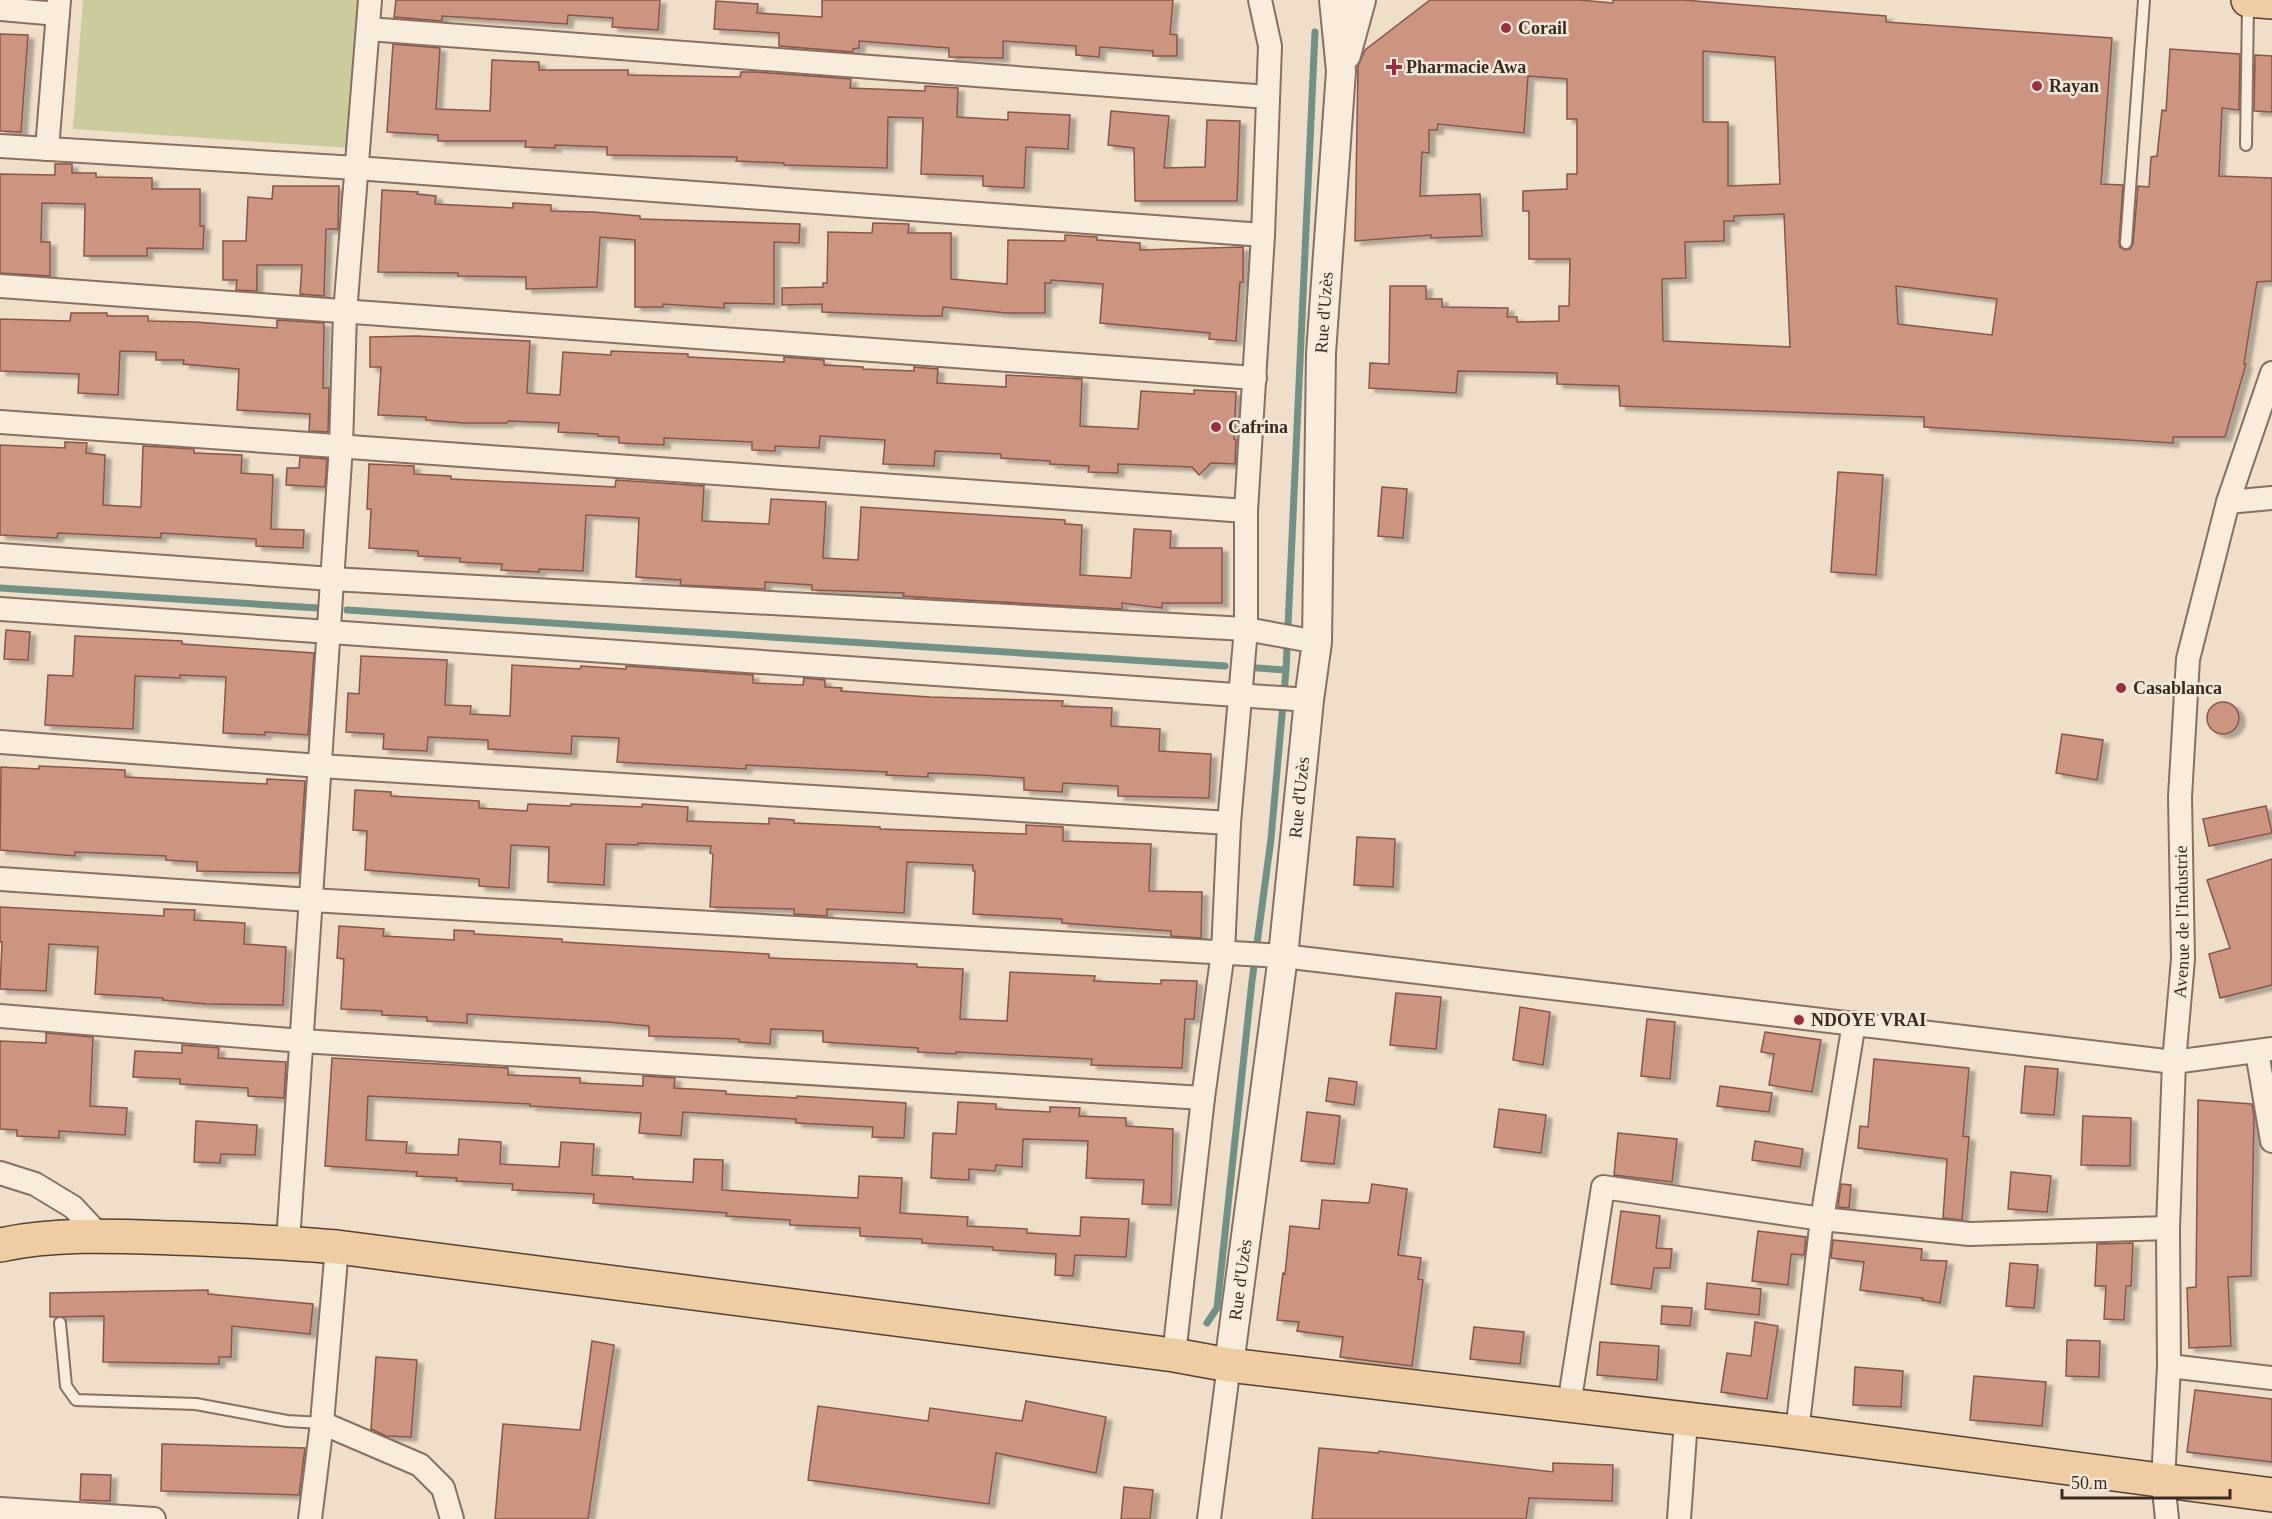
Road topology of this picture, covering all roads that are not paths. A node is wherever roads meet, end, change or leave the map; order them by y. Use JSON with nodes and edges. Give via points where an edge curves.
{"nodes":[{"id":1,"x":370,"y":0,"type":"edge"},
{"id":2,"x":1260,"y":0,"type":"edge"},
{"id":3,"x":1334,"y":0,"type":"edge"},
{"id":4,"x":1361,"y":0,"type":"edge"},
{"id":5,"x":2144,"y":0,"type":"edge"},
{"id":6,"x":2248,"y":0,"type":"edge"},
{"id":7,"x":2272,"y":2,"type":"edge"},
{"id":8,"x":58,"y":7,"type":"edge"},
{"id":9,"x":0,"y":9,"type":"edge"},
{"id":10,"x":368,"y":29,"type":"junction"},
{"id":11,"x":1341,"y":71,"type":"junction"},
{"id":12,"x":1268,"y":97,"type":"junction"},
{"id":13,"x":2246,"y":145,"type":"dead end"},
{"id":14,"x":0,"y":146,"type":"edge"},
{"id":15,"x":47,"y":150,"type":"junction"},
{"id":16,"x":357,"y":168,"type":"junction"},
{"id":17,"x":1263,"y":235,"type":"junction"},
{"id":18,"x":2126,"y":243,"type":"dead end"},
{"id":19,"x":0,"y":286,"type":"edge"},
{"id":20,"x":345,"y":313,"type":"junction"},
{"id":21,"x":2272,"y":372,"type":"edge"},
{"id":22,"x":1255,"y":378,"type":"junction"},
{"id":23,"x":0,"y":422,"type":"edge"},
{"id":24,"x":341,"y":446,"type":"junction"},
{"id":25,"x":2272,"y":498,"type":"edge"},
{"id":26,"x":2228,"y":502,"type":"junction"},
{"id":27,"x":1246,"y":511,"type":"junction"},
{"id":28,"x":0,"y":555,"type":"edge"},
{"id":29,"x":332,"y":579,"type":"junction"},
{"id":30,"x":0,"y":609,"type":"edge"},
{"id":31,"x":1245,"y":629,"type":"junction"},
{"id":32,"x":328,"y":631,"type":"junction"},
{"id":33,"x":1317,"y":642,"type":"junction"},
{"id":34,"x":1241,"y":695,"type":"junction"},
{"id":35,"x":1309,"y":700,"type":"junction"},
{"id":36,"x":0,"y":742,"type":"edge"},
{"id":37,"x":320,"y":766,"type":"junction"},
{"id":38,"x":1229,"y":823,"type":"junction"},
{"id":39,"x":0,"y":879,"type":"edge"},
{"id":40,"x":311,"y":900,"type":"junction"},
{"id":41,"x":1223,"y":952,"type":"junction"},
{"id":42,"x":1284,"y":956,"type":"junction"},
{"id":43,"x":0,"y":1016,"type":"edge"},
{"id":44,"x":1854,"y":1023,"type":"junction"},
{"id":45,"x":302,"y":1041,"type":"junction"},
{"id":46,"x":2265,"y":1051,"type":"edge"},
{"id":47,"x":2175,"y":1062,"type":"junction"},
{"id":48,"x":1203,"y":1098,"type":"junction"},
{"id":49,"x":2272,"y":1141,"type":"edge"},
{"id":50,"x":0,"y":1173,"type":"edge"},
{"id":51,"x":1822,"y":1219,"type":"junction"},
{"id":52,"x":2168,"y":1228,"type":"junction"},
{"id":53,"x":100,"y":1236,"type":"junction"},
{"id":54,"x":288,"y":1242,"type":"junction"},
{"id":55,"x":0,"y":1245,"type":"edge"},
{"id":56,"x":337,"y":1247,"type":"junction"},
{"id":57,"x":60,"y":1323,"type":"dead end"},
{"id":58,"x":1174,"y":1355,"type":"junction"},
{"id":59,"x":1229,"y":1365,"type":"junction"},
{"id":60,"x":2169,"y":1366,"type":"junction"},
{"id":61,"x":2272,"y":1378,"type":"edge"},
{"id":62,"x":1569,"y":1405,"type":"junction"},
{"id":63,"x":1686,"y":1420,"type":"junction"},
{"id":64,"x":322,"y":1423,"type":"junction"},
{"id":65,"x":1797,"y":1432,"type":"junction"},
{"id":66,"x":2163,"y":1481,"type":"junction"},
{"id":67,"x":2272,"y":1495,"type":"edge"},
{"id":68,"x":0,"y":1509,"type":"edge"},
{"id":69,"x":154,"y":1519,"type":"edge"},
{"id":70,"x":310,"y":1519,"type":"edge"},
{"id":71,"x":452,"y":1519,"type":"edge"},
{"id":72,"x":1209,"y":1519,"type":"edge"},
{"id":73,"x":1679,"y":1519,"type":"edge"},
{"id":74,"x":2167,"y":1519,"type":"edge"}],
"edges":[{"from":1,"to":10,"type":"street"},
{"from":2,"to":12,"type":"street","via":[[1270,46]]},
{"from":3,"to":11,"type":"street","name":"Rue d'Uzès"},
{"from":4,"to":11,"type":"street","name":"Rue d'Uzès"},
{"from":5,"to":18,"type":"lane"},
{"from":6,"to":7,"type":"main road"},
{"from":6,"to":13,"type":"lane"},
{"from":8,"to":9,"type":"street"},
{"from":8,"to":15,"type":"street"},
{"from":10,"to":12,"type":"street"},
{"from":10,"to":16,"type":"street"},
{"from":11,"to":33,"type":"street","name":"Rue d'Uzès","via":[[1321,353]]},
{"from":12,"to":17,"type":"street"},
{"from":14,"to":15,"type":"street"},
{"from":15,"to":16,"type":"street"},
{"from":16,"to":17,"type":"street"},
{"from":16,"to":20,"type":"street"},
{"from":17,"to":22,"type":"street"},
{"from":19,"to":20,"type":"street"},
{"from":20,"to":22,"type":"street"},
{"from":20,"to":24,"type":"street"},
{"from":21,"to":26,"type":"street","name":"Avenue de l'Industrie"},
{"from":22,"to":27,"type":"street"},
{"from":23,"to":24,"type":"street"},
{"from":24,"to":27,"type":"street"},
{"from":24,"to":29,"type":"street"},
{"from":25,"to":26,"type":"street"},
{"from":26,"to":47,"type":"street","name":"Avenue de l'Industrie","via":[[2188,658],[2180,797],[2183,959]]},
{"from":27,"to":31,"type":"street"},
{"from":28,"to":29,"type":"street"},
{"from":29,"to":31,"type":"street"},
{"from":29,"to":32,"type":"street"},
{"from":30,"to":32,"type":"street"},
{"from":31,"to":33,"type":"street"},
{"from":31,"to":34,"type":"street"},
{"from":32,"to":34,"type":"street"},
{"from":32,"to":37,"type":"street"},
{"from":33,"to":35,"type":"street","name":"Rue d'Uzès"},
{"from":34,"to":35,"type":"street"},
{"from":34,"to":38,"type":"street"},
{"from":35,"to":42,"type":"street","name":"Rue d'Uzès"},
{"from":36,"to":37,"type":"street"},
{"from":37,"to":38,"type":"street"},
{"from":37,"to":40,"type":"street"},
{"from":38,"to":41,"type":"street"},
{"from":39,"to":40,"type":"street"},
{"from":40,"to":41,"type":"street"},
{"from":40,"to":45,"type":"street"},
{"from":41,"to":42,"type":"street"},
{"from":41,"to":48,"type":"street"},
{"from":42,"to":44,"type":"street"},
{"from":42,"to":59,"type":"street","name":"Rue d'Uzès"},
{"from":43,"to":45,"type":"street"},
{"from":44,"to":47,"type":"street"},
{"from":44,"to":51,"type":"street"},
{"from":45,"to":48,"type":"street"},
{"from":45,"to":54,"type":"street"},
{"from":46,"to":47,"type":"street"},
{"from":46,"to":49,"type":"street"},
{"from":47,"to":52,"type":"street","name":"Avenue de l'Industrie"},
{"from":48,"to":58,"type":"street"},
{"from":50,"to":53,"type":"street","via":[[35,1184],[73,1207]]},
{"from":51,"to":52,"type":"street","via":[[1970,1234]]},
{"from":51,"to":62,"type":"street","via":[[1603,1187]]},
{"from":51,"to":65,"type":"street"},
{"from":52,"to":60,"type":"street","name":"Avenue de l'Industrie"},
{"from":53,"to":54,"type":"main road"},
{"from":53,"to":55,"type":"main road","via":[[27,1239]]},
{"from":54,"to":56,"type":"main road"},
{"from":56,"to":58,"type":"main road"},
{"from":56,"to":64,"type":"street"},
{"from":57,"to":64,"type":"lane","via":[[66,1386],[76,1400],[196,1404],[287,1421]]},
{"from":58,"to":59,"type":"main road"},
{"from":59,"to":62,"type":"main road"},
{"from":59,"to":72,"type":"street","name":"Rue d'Uzès"},
{"from":60,"to":61,"type":"street"},
{"from":60,"to":66,"type":"street","name":"Avenue de l'Industrie"},
{"from":62,"to":63,"type":"main road"},
{"from":63,"to":65,"type":"main road"},
{"from":63,"to":73,"type":"street"},
{"from":64,"to":70,"type":"street"},
{"from":64,"to":71,"type":"street","via":[[420,1465],[443,1488]]},
{"from":65,"to":66,"type":"main road"},
{"from":66,"to":67,"type":"main road"},
{"from":66,"to":74,"type":"street","name":"Avenue de l'Industrie"},
{"from":68,"to":69,"type":"street"}]}
